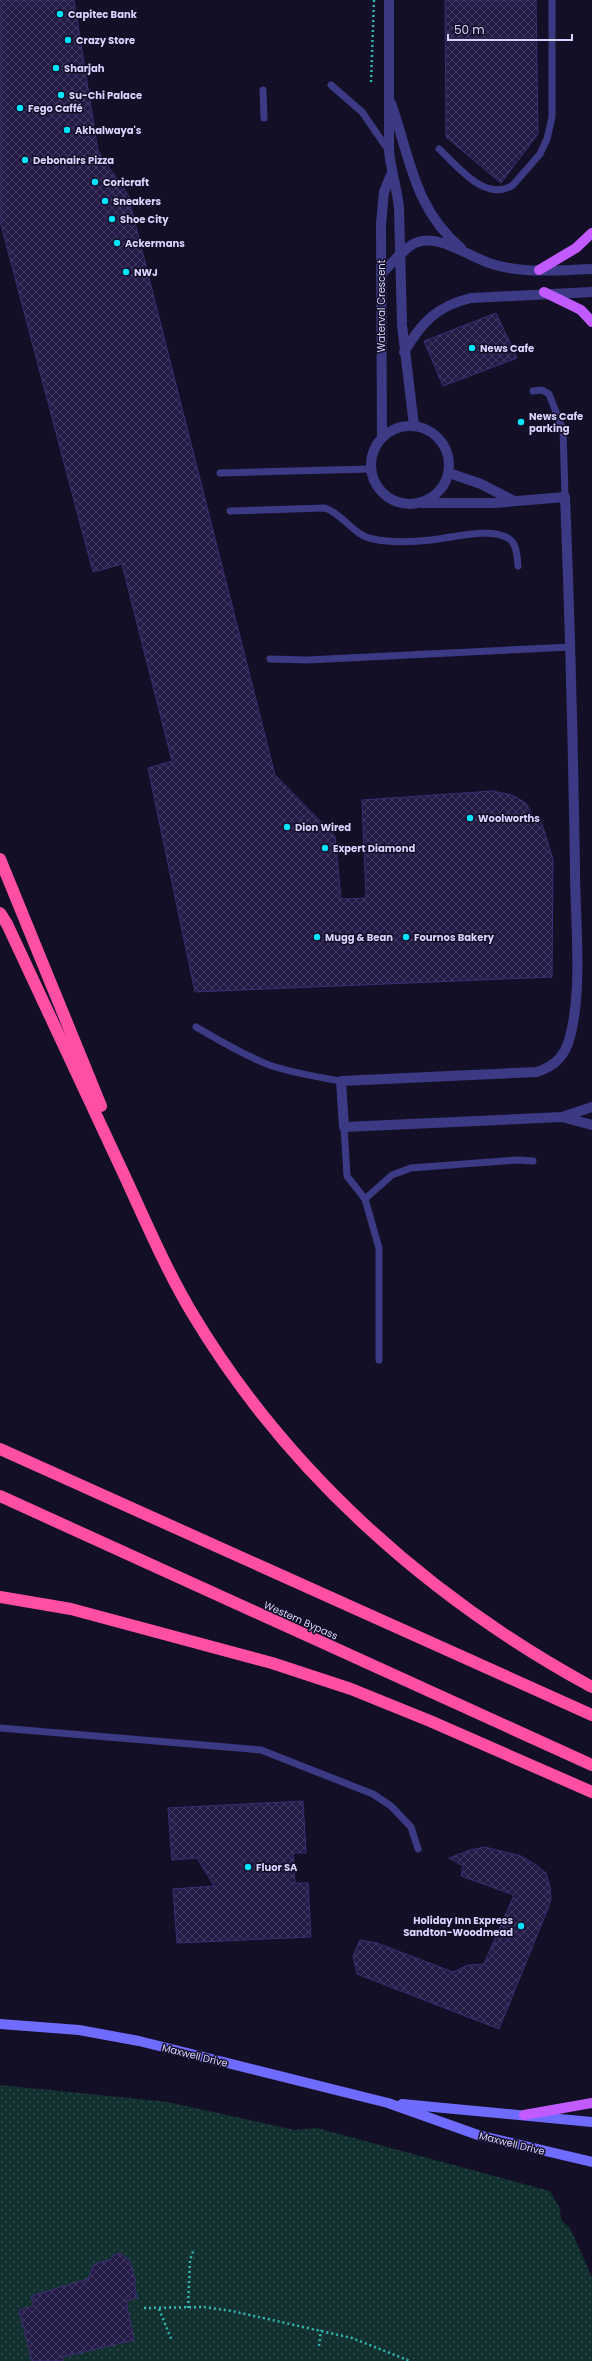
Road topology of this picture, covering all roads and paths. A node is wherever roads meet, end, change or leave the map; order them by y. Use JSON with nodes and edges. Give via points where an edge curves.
{"nodes":[{"id":1,"x":374,"y":0,"type":"edge"},
{"id":2,"x":389,"y":0,"type":"edge"},
{"id":3,"x":552,"y":0,"type":"edge"},
{"id":4,"x":371,"y":82,"type":"dead end"},
{"id":5,"x":331,"y":85,"type":"dead end"},
{"id":6,"x":263,"y":90,"type":"dead end"},
{"id":7,"x":389,"y":95,"type":"junction"},
{"id":8,"x":264,"y":118,"type":"dead end"},
{"id":9,"x":439,"y":150,"type":"dead end"},
{"id":10,"x":389,"y":151,"type":"junction"},
{"id":11,"x":391,"y":175,"type":"junction"},
{"id":12,"x":592,"y":233,"type":"edge"},
{"id":13,"x":469,"y":254,"type":"junction"},
{"id":14,"x":399,"y":257,"type":"junction"},
{"id":15,"x":592,"y":269,"type":"edge"},
{"id":16,"x":539,"y":270,"type":"junction"},
{"id":17,"x":381,"y":274,"type":"junction"},
{"id":18,"x":544,"y":292,"type":"junction"},
{"id":19,"x":592,"y":292,"type":"edge"},
{"id":20,"x":592,"y":322,"type":"edge"},
{"id":21,"x":404,"y":352,"type":"junction"},
{"id":22,"x":533,"y":391,"type":"dead end"},
{"id":23,"x":414,"y":426,"type":"junction"},
{"id":24,"x":382,"y":438,"type":"junction"},
{"id":25,"x":371,"y":469,"type":"junction"},
{"id":26,"x":220,"y":473,"type":"dead end"},
{"id":27,"x":449,"y":473,"type":"junction"},
{"id":28,"x":565,"y":498,"type":"junction"},
{"id":29,"x":512,"y":500,"type":"junction"},
{"id":30,"x":422,"y":503,"type":"junction"},
{"id":31,"x":230,"y":511,"type":"dead end"},
{"id":32,"x":518,"y":566,"type":"dead end"},
{"id":33,"x":571,"y":647,"type":"junction"},
{"id":34,"x":270,"y":659,"type":"dead end"},
{"id":35,"x":0,"y":859,"type":"edge"},
{"id":36,"x":0,"y":913,"type":"edge"},
{"id":37,"x":196,"y":1027,"type":"dead end"},
{"id":38,"x":341,"y":1081,"type":"junction"},
{"id":39,"x":592,"y":1107,"type":"edge"},
{"id":40,"x":562,"y":1117,"type":"junction"},
{"id":41,"x":592,"y":1125,"type":"edge"},
{"id":42,"x":344,"y":1127,"type":"junction"},
{"id":43,"x":533,"y":1160,"type":"dead end"},
{"id":44,"x":365,"y":1199,"type":"junction"},
{"id":45,"x":158,"y":1248,"type":"junction"},
{"id":46,"x":379,"y":1360,"type":"dead end"},
{"id":47,"x":0,"y":1449,"type":"edge"},
{"id":48,"x":0,"y":1496,"type":"edge"},
{"id":49,"x":0,"y":1597,"type":"edge"},
{"id":50,"x":592,"y":1687,"type":"edge"},
{"id":51,"x":589,"y":1714,"type":"edge"},
{"id":52,"x":0,"y":1728,"type":"edge"},
{"id":53,"x":590,"y":1764,"type":"edge"},
{"id":54,"x":589,"y":1790,"type":"edge"},
{"id":55,"x":418,"y":1848,"type":"dead end"},
{"id":56,"x":0,"y":2024,"type":"edge"},
{"id":57,"x":388,"y":2103,"type":"junction"},
{"id":58,"x":592,"y":2103,"type":"edge"},
{"id":59,"x":524,"y":2115,"type":"junction"},
{"id":60,"x":592,"y":2122,"type":"edge"},
{"id":61,"x":592,"y":2162,"type":"edge"},
{"id":62,"x":194,"y":2248,"type":"dead end"},
{"id":63,"x":144,"y":2308,"type":"dead end"},
{"id":64,"x":188,"y":2308,"type":"junction"},
{"id":65,"x":158,"y":2309,"type":"junction"},
{"id":66,"x":321,"y":2330,"type":"junction"},
{"id":67,"x":172,"y":2341,"type":"dead end"},
{"id":68,"x":319,"y":2346,"type":"dead end"},
{"id":69,"x":410,"y":2361,"type":"edge"}],
"edges":[{"from":1,"to":4,"type":"path"},
{"from":2,"to":7,"type":"street","name":"Waterval Crescent"},
{"from":3,"to":9,"type":"lane","via":[[552,117],[547,139],[540,154],[513,185],[495,191],[476,183]]},
{"from":5,"to":10,"type":"lane","via":[[362,112]]},
{"from":6,"to":8,"type":"lane"},
{"from":7,"to":10,"type":"street","name":"Waterval Crescent"},
{"from":7,"to":13,"type":"street","name":"Waterval Crescent","via":[[410,170],[424,205],[450,238]]},
{"from":10,"to":11,"type":"street","name":"Waterval Crescent"},
{"from":11,"to":14,"type":"street","name":"Waterval Crescent","via":[[399,208]]},
{"from":11,"to":17,"type":"street","name":"Waterval Crescent","via":[[382,204]]},
{"from":12,"to":16,"type":"main road","via":[[576,248]]},
{"from":13,"to":14,"type":"street","name":"Waterval Crescent","via":[[430,240],[418,242]]},
{"from":13,"to":16,"type":"street","name":"Waterval Crescent","via":[[491,264]]},
{"from":14,"to":17,"type":"street"},
{"from":14,"to":21,"type":"street","name":"Waterval Crescent"},
{"from":15,"to":16,"type":"street","name":"Waterval Crescent"},
{"from":17,"to":24,"type":"street","name":"Waterval Crescent"},
{"from":18,"to":19,"type":"street"},
{"from":18,"to":20,"type":"main road","via":[[581,310]]},
{"from":18,"to":21,"type":"street","via":[[454,302],[427,319]]},
{"from":21,"to":23,"type":"street","name":"Waterval Crescent"},
{"from":22,"to":28,"type":"lane","via":[[542,390],[549,394],[563,430]]},
{"from":23,"to":24,"type":"street","via":[[391,431]]},
{"from":23,"to":27,"type":"street","via":[[437,437],[445,447]]},
{"from":24,"to":25,"type":"street","via":[[373,452]]},
{"from":25,"to":26,"type":"lane"},
{"from":25,"to":30,"type":"street","via":[[374,480],[388,498],[399,503]]},
{"from":27,"to":29,"type":"street","via":[[481,484]]},
{"from":27,"to":30,"type":"street","via":[[439,492]]},
{"from":28,"to":29,"type":"street"},
{"from":28,"to":33,"type":"street"},
{"from":29,"to":30,"type":"street","via":[[494,503]]},
{"from":31,"to":32,"type":"lane","via":[[325,508],[334,511],[367,537],[391,541],[432,540],[474,534],[501,536],[513,543]]},
{"from":33,"to":34,"type":"lane","via":[[307,660]]},
{"from":33,"to":38,"type":"street","via":[[576,989],[570,1036],[565,1051],[557,1062],[537,1072]]},
{"from":35,"to":45,"type":"highway"},
{"from":36,"to":45,"type":"highway"},
{"from":37,"to":38,"type":"lane","via":[[230,1047],[268,1064],[297,1073]]},
{"from":38,"to":42,"type":"street"},
{"from":39,"to":40,"type":"street"},
{"from":40,"to":41,"type":"street"},
{"from":40,"to":42,"type":"street"},
{"from":42,"to":44,"type":"lane","via":[[347,1176]]},
{"from":43,"to":44,"type":"lane","via":[[411,1168],[392,1175]]},
{"from":44,"to":46,"type":"lane","via":[[380,1253]]},
{"from":45,"to":50,"type":"highway","via":[[191,1312],[227,1366],[303,1464],[377,1537],[436,1587],[499,1632]]},
{"from":47,"to":51,"type":"highway"},
{"from":48,"to":53,"type":"highway","name":"Western Bypass"},
{"from":49,"to":54,"type":"highway","via":[[71,1609],[272,1663],[416,1715]]},
{"from":52,"to":55,"type":"lane","via":[[261,1750],[373,1794],[392,1806],[411,1827]]},
{"from":56,"to":57,"type":"main road","name":"Maxwell Drive","via":[[79,2030],[139,2041]]},
{"from":57,"to":59,"type":"main road","name":"Maxwell Drive"},
{"from":57,"to":61,"type":"main road","name":"Maxwell Drive","via":[[478,2135]]},
{"from":58,"to":59,"type":"main road"},
{"from":59,"to":60,"type":"main road","name":"Maxwell Drive"},
{"from":62,"to":64,"type":"path","via":[[190,2260]]},
{"from":63,"to":65,"type":"path"},
{"from":64,"to":65,"type":"path"},
{"from":64,"to":66,"type":"path","via":[[204,2307],[232,2311]]},
{"from":65,"to":67,"type":"path"},
{"from":66,"to":68,"type":"path"},
{"from":66,"to":69,"type":"path","via":[[352,2338]]}]}
